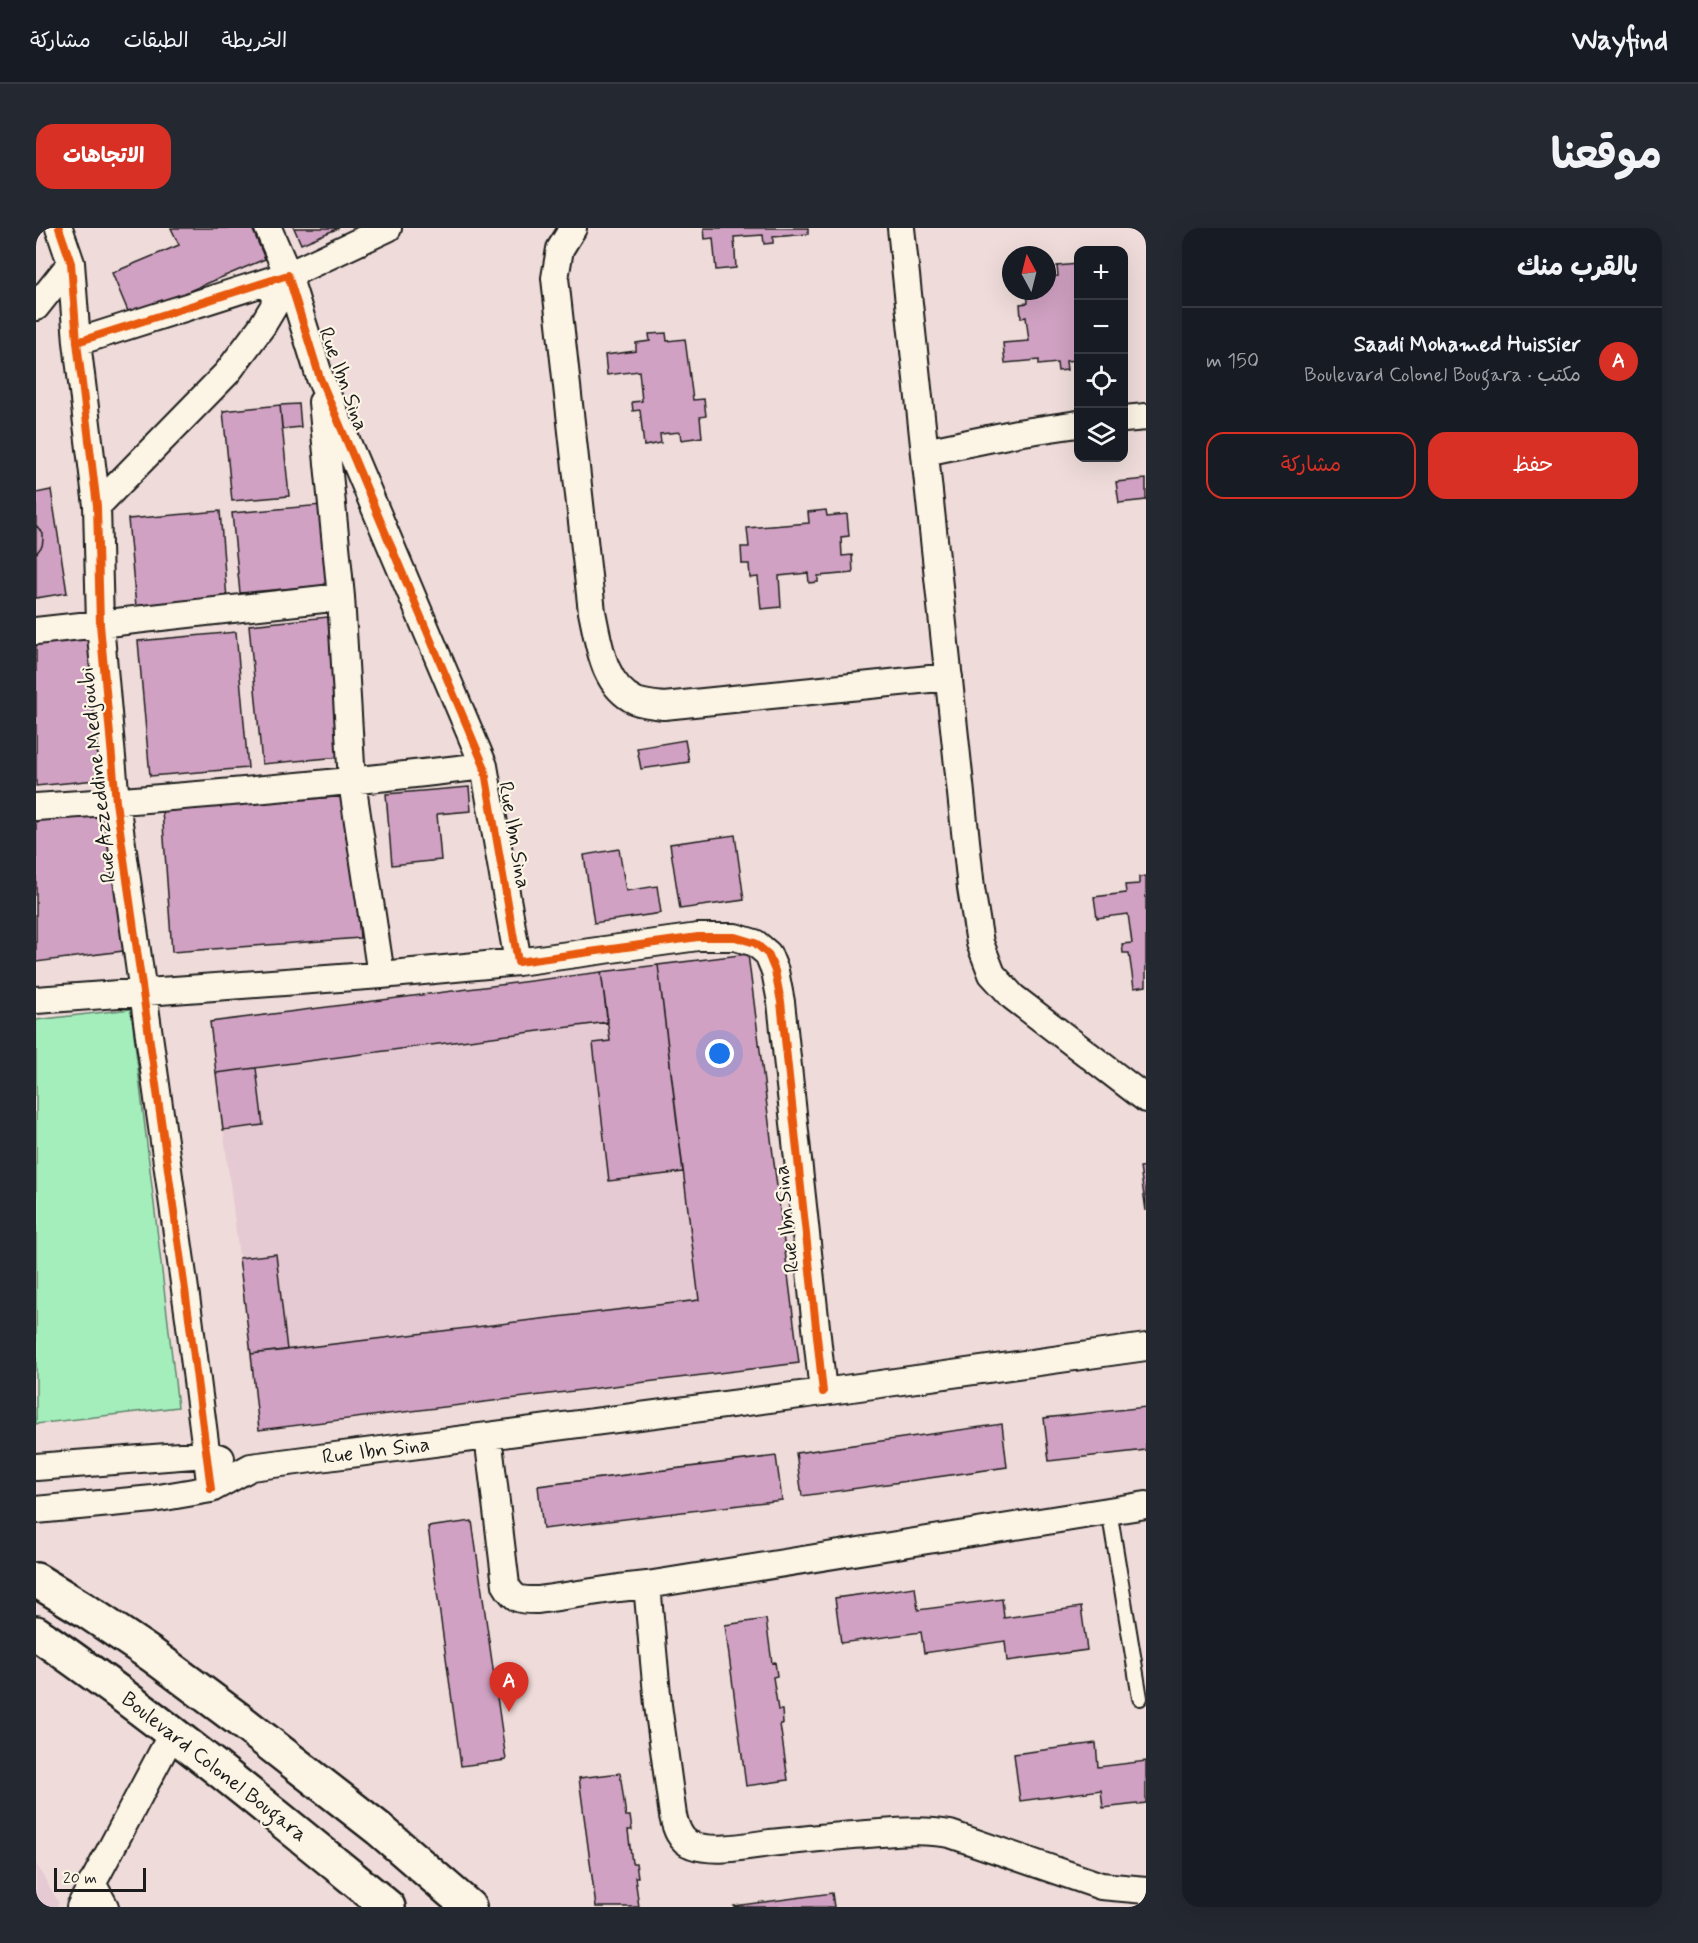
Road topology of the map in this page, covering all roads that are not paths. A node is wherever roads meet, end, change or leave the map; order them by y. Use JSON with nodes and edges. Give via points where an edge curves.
{"nodes":[{"id":1,"x":58,"y":228,"type":"edge"},
{"id":2,"x":268,"y":228,"type":"edge"},
{"id":3,"x":388,"y":228,"type":"edge"},
{"id":4,"x":573,"y":228,"type":"edge"},
{"id":5,"x":902,"y":228,"type":"edge"},
{"id":6,"x":72,"y":263,"type":"junction"},
{"id":7,"x":282,"y":277,"type":"junction"},
{"id":8,"x":36,"y":307,"type":"edge"},
{"id":9,"x":77,"y":342,"type":"junction"},
{"id":10,"x":320,"y":378,"type":"junction"},
{"id":11,"x":1146,"y":417,"type":"edge"},
{"id":12,"x":1128,"y":419,"type":"edge"},
{"id":13,"x":1074,"y":425,"type":"edge"},
{"id":14,"x":925,"y":452,"type":"junction"},
{"id":15,"x":97,"y":506,"type":"junction"},
{"id":16,"x":341,"y":597,"type":"junction"},
{"id":17,"x":100,"y":624,"type":"junction"},
{"id":18,"x":36,"y":631,"type":"edge"},
{"id":19,"x":949,"y":677,"type":"junction"},
{"id":20,"x":484,"y":766,"type":"junction"},
{"id":21,"x":352,"y":782,"type":"junction"},
{"id":22,"x":116,"y":802,"type":"junction"},
{"id":23,"x":36,"y":807,"type":"edge"},
{"id":24,"x":518,"y":962,"type":"junction"},
{"id":25,"x":381,"y":975,"type":"junction"},
{"id":26,"x":143,"y":992,"type":"junction"},
{"id":27,"x":36,"y":1000,"type":"edge"},
{"id":28,"x":1146,"y":1099,"type":"edge"},
{"id":29,"x":1146,"y":1347,"type":"edge"},
{"id":30,"x":823,"y":1392,"type":"junction"},
{"id":31,"x":488,"y":1436,"type":"junction"},
{"id":32,"x":206,"y":1454,"type":"junction"},
{"id":33,"x":36,"y":1467,"type":"edge"},
{"id":34,"x":250,"y":1467,"type":"junction"},
{"id":35,"x":211,"y":1489,"type":"junction"},
{"id":36,"x":1146,"y":1505,"type":"edge"},
{"id":37,"x":36,"y":1510,"type":"edge"},
{"id":38,"x":1109,"y":1510,"type":"junction"},
{"id":39,"x":36,"y":1580,"type":"edge"},
{"id":40,"x":647,"y":1585,"type":"junction"},
{"id":41,"x":36,"y":1634,"type":"edge"},
{"id":42,"x":1140,"y":1698,"type":"dead end"},
{"id":43,"x":173,"y":1732,"type":"junction"},
{"id":44,"x":92,"y":1883,"type":"junction"},
{"id":45,"x":1146,"y":1890,"type":"edge"},
{"id":46,"x":80,"y":1907,"type":"edge"},
{"id":47,"x":105,"y":1907,"type":"edge"},
{"id":48,"x":388,"y":1907,"type":"edge"},
{"id":49,"x":470,"y":1907,"type":"edge"}],
"edges":[{"from":1,"to":6,"type":"street","name":"Rue Azzeddine Medjoubi"},
{"from":2,"to":7,"type":"street","name":"Rue Ibn Sina"},
{"from":3,"to":7,"type":"street"},
{"from":4,"to":19,"type":"street","via":[[560,249],[555,278],[592,612],[602,655],[621,691],[637,701],[664,706]]},
{"from":5,"to":14,"type":"street"},
{"from":6,"to":8,"type":"street"},
{"from":6,"to":9,"type":"street","name":"Rue Azzeddine Medjoubi"},
{"from":7,"to":9,"type":"street"},
{"from":7,"to":10,"type":"street","name":"Rue Ibn Sina"},
{"from":7,"to":15,"type":"street","via":[[274,306],[227,373]]},
{"from":9,"to":15,"type":"street","name":"Rue Azzeddine Medjoubi"},
{"from":10,"to":16,"type":"street"},
{"from":10,"to":20,"type":"street","name":"Rue Ibn Sina"},
{"from":11,"to":12,"type":"street"},
{"from":13,"to":14,"type":"street"},
{"from":14,"to":19,"type":"street"},
{"from":15,"to":17,"type":"street","name":"Rue Azzeddine Medjoubi"},
{"from":16,"to":17,"type":"street"},
{"from":16,"to":21,"type":"street"},
{"from":17,"to":18,"type":"street"},
{"from":17,"to":22,"type":"street","name":"Rue Azzeddine Medjoubi"},
{"from":19,"to":28,"type":"street","via":[[971,888],[980,943],[992,974],[1014,997]]},
{"from":20,"to":21,"type":"street"},
{"from":20,"to":24,"type":"street","name":"Rue Ibn Sina"},
{"from":21,"to":22,"type":"street"},
{"from":21,"to":25,"type":"street"},
{"from":22,"to":23,"type":"street"},
{"from":22,"to":26,"type":"street","name":"Rue Azzeddine Medjoubi"},
{"from":24,"to":25,"type":"street"},
{"from":24,"to":30,"type":"street","name":"Rue Ibn Sina","via":[[698,937],[735,937],[755,943],[768,954],[781,1002]]},
{"from":25,"to":26,"type":"street"},
{"from":26,"to":27,"type":"street"},
{"from":26,"to":32,"type":"street","name":"Rue Azzeddine Medjoubi"},
{"from":29,"to":30,"type":"street","name":"Rue Ibn Sina"},
{"from":30,"to":31,"type":"street","name":"Rue Ibn Sina"},
{"from":31,"to":34,"type":"street","name":"Rue Ibn Sina"},
{"from":31,"to":40,"type":"street","via":[[506,1585],[512,1594],[538,1600]]},
{"from":32,"to":33,"type":"street"},
{"from":32,"to":34,"type":"street"},
{"from":32,"to":35,"type":"street","name":"Rue Azzeddine Medjoubi"},
{"from":34,"to":35,"type":"street"},
{"from":35,"to":37,"type":"street","via":[[153,1499]]},
{"from":36,"to":38,"type":"street"},
{"from":38,"to":40,"type":"street"},
{"from":38,"to":42,"type":"lane"},
{"from":39,"to":49,"type":"main road","via":[[152,1655],[238,1719],[379,1829]]},
{"from":40,"to":45,"type":"street","via":[[673,1816],[677,1830],[691,1845],[727,1848],[928,1830],[1101,1886]]},
{"from":41,"to":43,"type":"main road","name":"Boulevard Colonel Bougara"},
{"from":43,"to":44,"type":"street"},
{"from":43,"to":48,"type":"main road","name":"Boulevard Colonel Bougara"},
{"from":44,"to":46,"type":"street"},
{"from":44,"to":47,"type":"street"}]}
